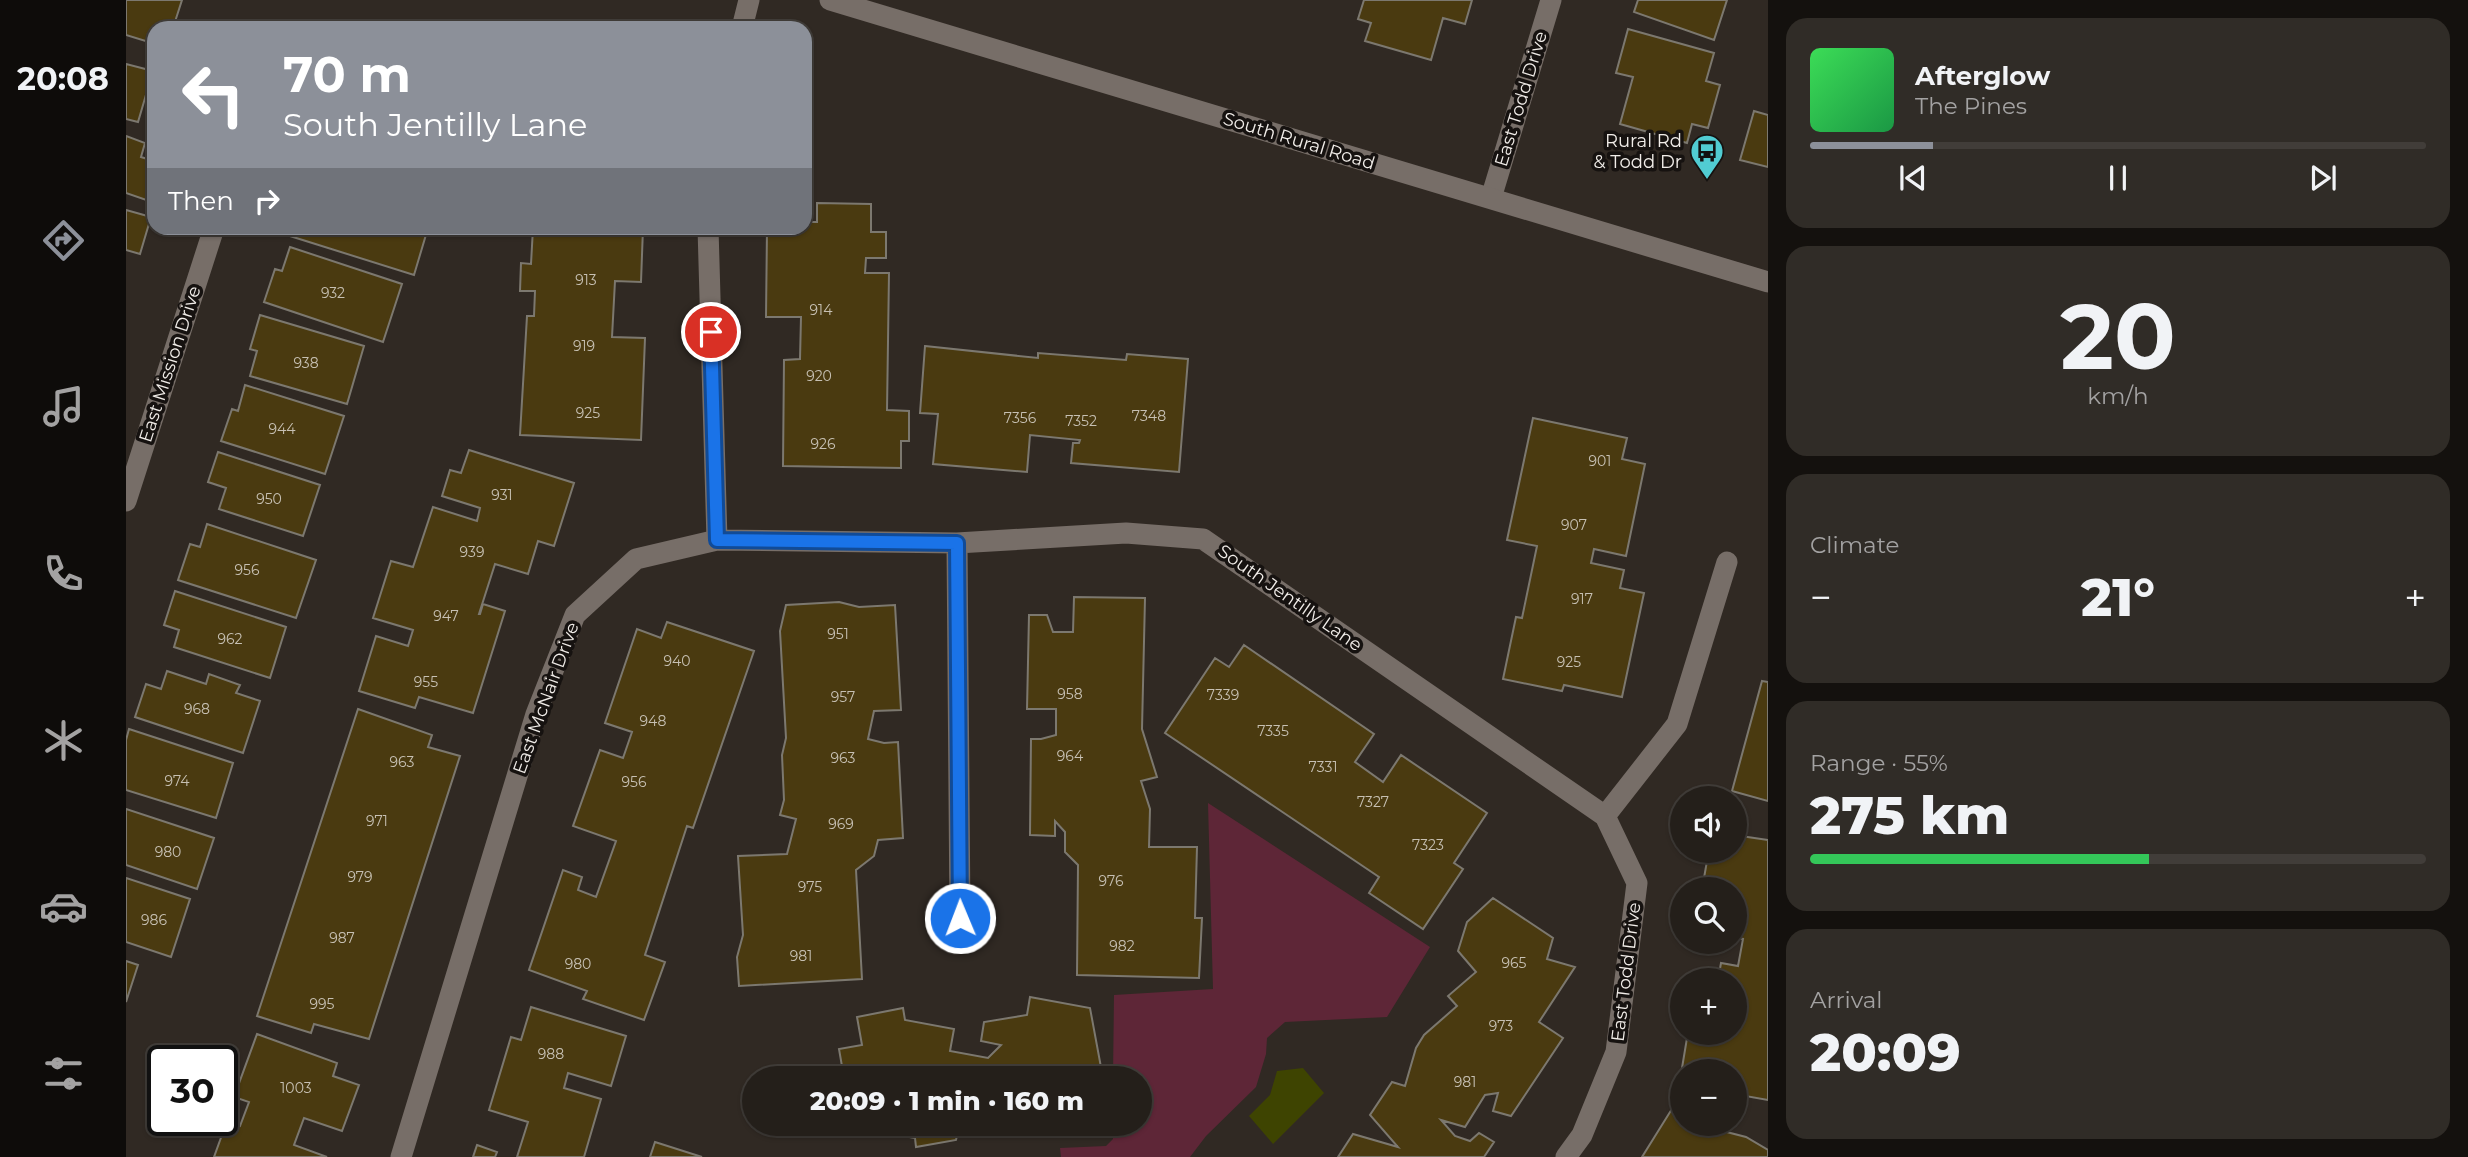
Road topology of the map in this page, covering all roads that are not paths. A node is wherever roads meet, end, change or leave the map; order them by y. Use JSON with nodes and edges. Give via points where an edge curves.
{"nodes":[{"id":1,"x":750,"y":0,"type":"edge"},
{"id":2,"x":830,"y":0,"type":"edge"},
{"id":3,"x":1551,"y":0,"type":"edge"},
{"id":4,"x":744,"y":21,"type":"edge"},
{"id":5,"x":1491,"y":198,"type":"junction"},
{"id":6,"x":212,"y":235,"type":"edge"},
{"id":7,"x":708,"y":235,"type":"edge"},
{"id":8,"x":1768,"y":282,"type":"edge"},
{"id":9,"x":126,"y":501,"type":"edge"},
{"id":10,"x":717,"y":540,"type":"junction"},
{"id":11,"x":957,"y":543,"type":"junction"},
{"id":12,"x":1727,"y":562,"type":"dead end"},
{"id":13,"x":1605,"y":816,"type":"junction"},
{"id":14,"x":960,"y":918,"type":"dead end"},
{"id":15,"x":401,"y":1157,"type":"edge"},
{"id":16,"x":1566,"y":1157,"type":"edge"}],
"edges":[{"from":1,"to":4,"type":"street"},
{"from":2,"to":5,"type":"street","name":"South Rural Road"},
{"from":3,"to":5,"type":"street","name":"East Todd Drive"},
{"from":5,"to":8,"type":"street","name":"South Rural Road"},
{"from":6,"to":9,"type":"street","name":"East Mission Drive"},
{"from":7,"to":10,"type":"street"},
{"from":10,"to":11,"type":"street","name":"South Jentilly Lane"},
{"from":10,"to":15,"type":"street","name":"East McNair Drive","via":[[636,559],[575,615],[536,714]]},
{"from":11,"to":13,"type":"street","name":"South Jentilly Lane","via":[[1126,533],[1203,539]]},
{"from":11,"to":14,"type":"street"},
{"from":12,"to":13,"type":"street","via":[[1677,723]]},
{"from":13,"to":16,"type":"street","name":"East Todd Drive","via":[[1637,883],[1616,1052],[1582,1135]]}]}
